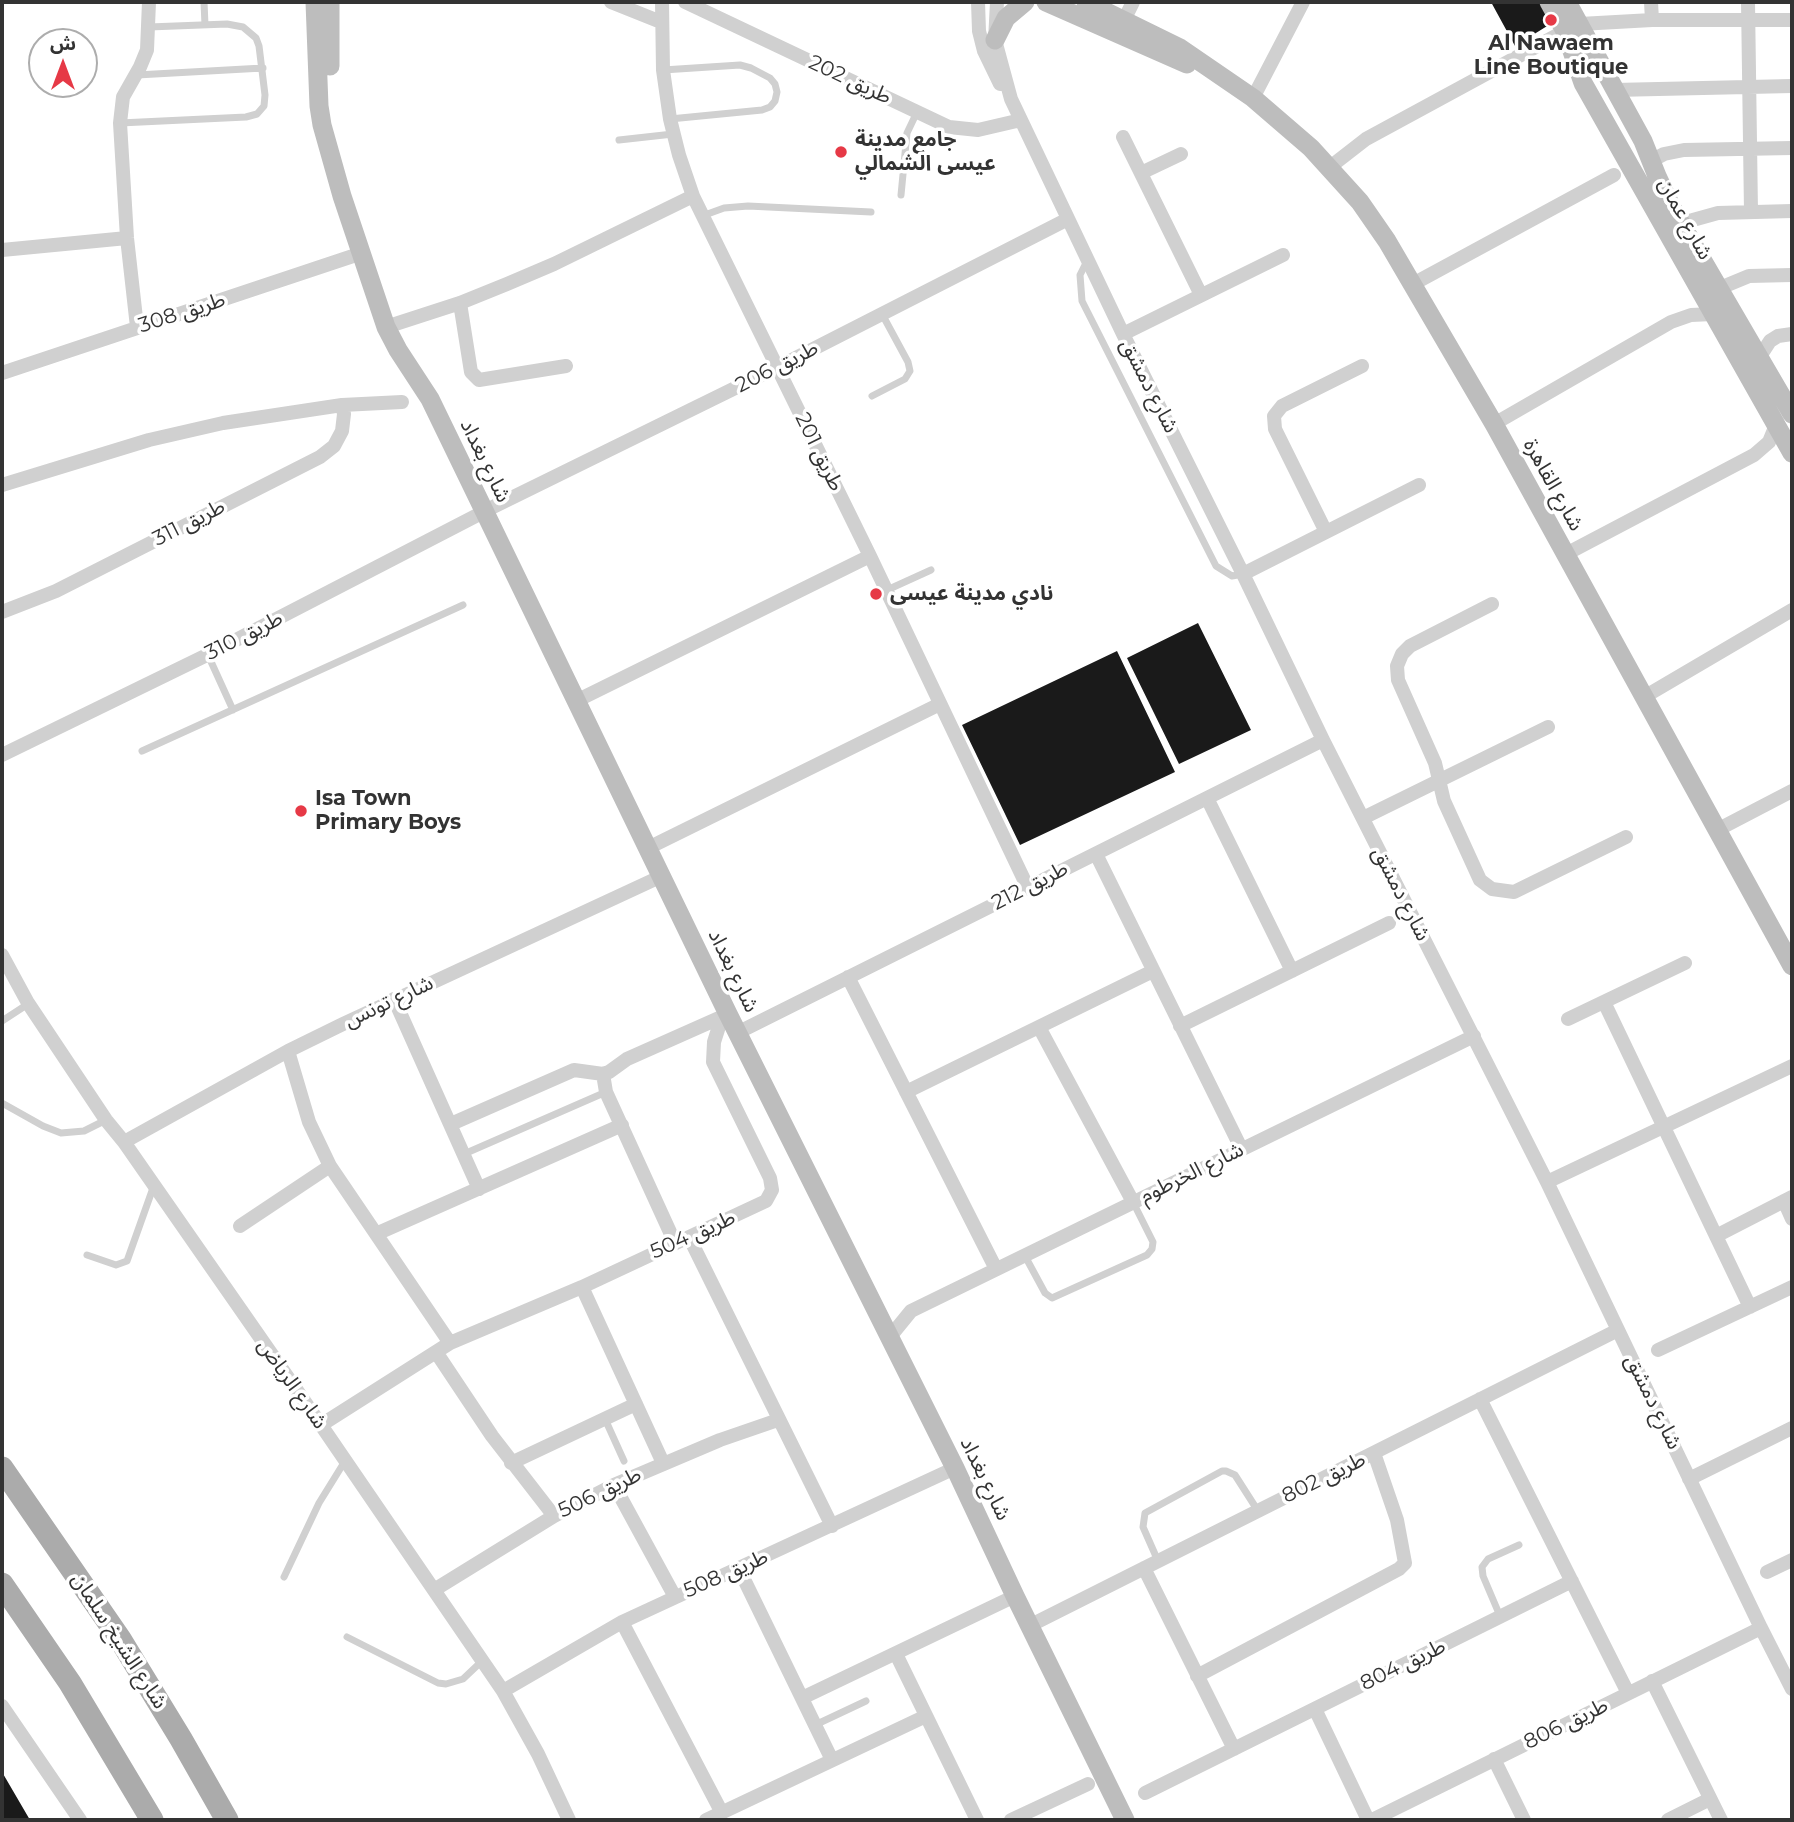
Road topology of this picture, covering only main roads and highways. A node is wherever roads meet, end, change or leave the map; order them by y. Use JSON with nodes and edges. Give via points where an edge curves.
{"nodes":[{"id":1,"x":2,"y":1468,"type":"edge"},
{"id":2,"x":2,"y":1584,"type":"edge"},
{"id":3,"x":152,"y":1820,"type":"edge"},
{"id":4,"x":227,"y":1820,"type":"edge"}],
"edges":[{"from":1,"to":4,"type":"main road","name":"شارع الشيخ سلمان","via":[[120,1639]]},
{"from":2,"to":3,"type":"main road"}]}
